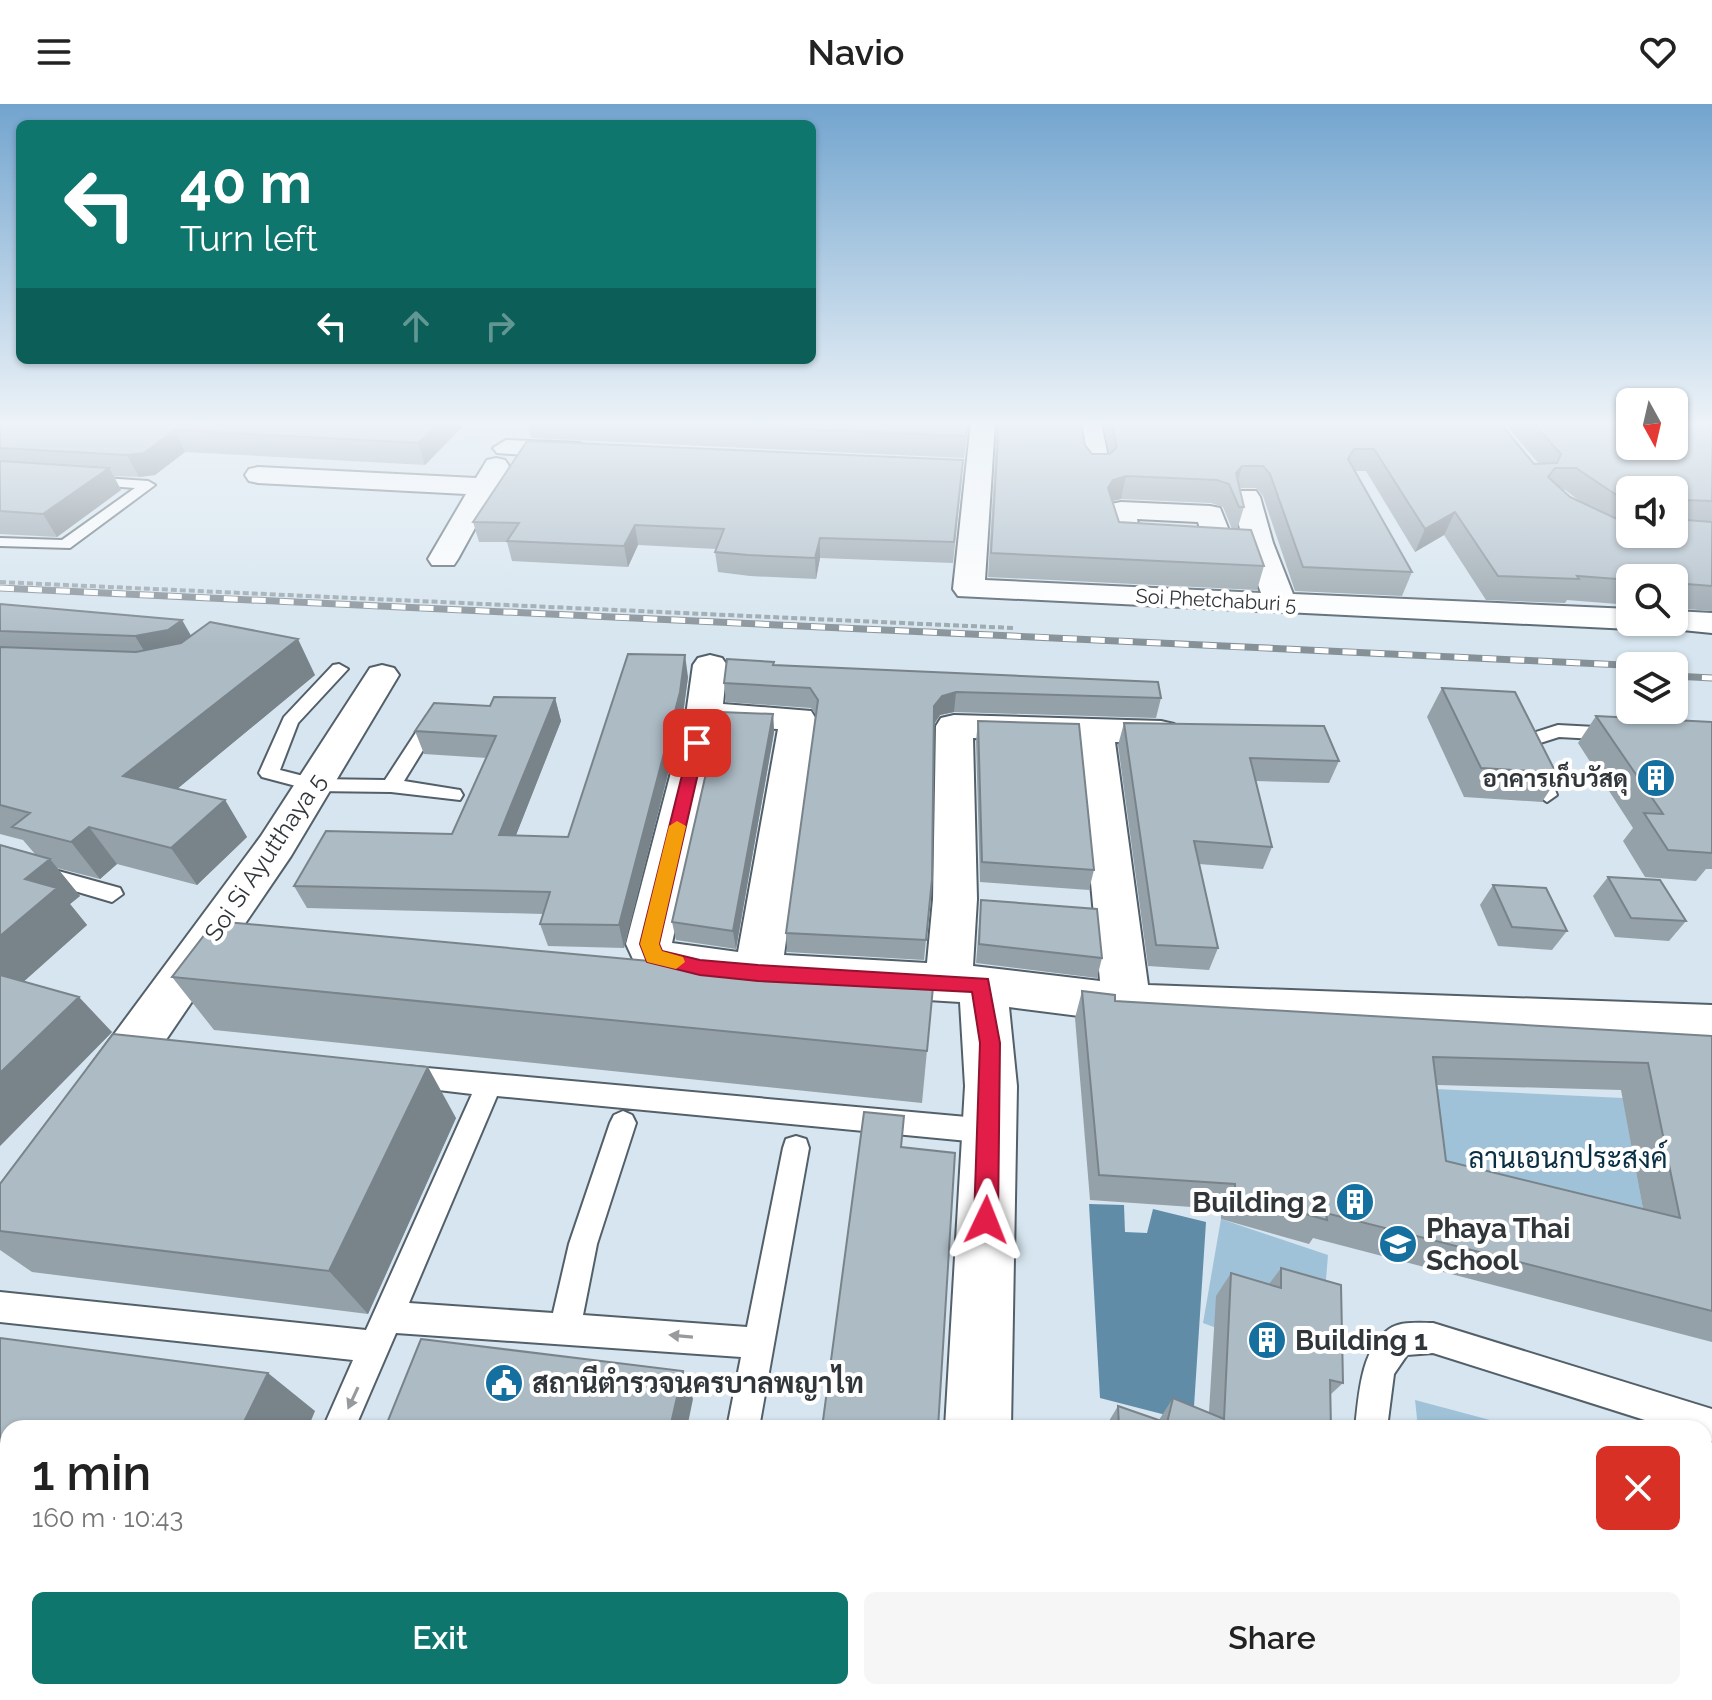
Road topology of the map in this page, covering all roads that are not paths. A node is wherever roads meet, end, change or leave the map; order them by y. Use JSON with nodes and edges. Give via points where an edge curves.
{"nodes":[{"id":1,"x":132,"y":496,"type":"edge"},
{"id":2,"x":479,"y":496,"type":"edge"},
{"id":3,"x":976,"y":496,"type":"edge"},
{"id":4,"x":1246,"y":497,"type":"dead end"},
{"id":5,"x":0,"y":542,"type":"edge"},
{"id":6,"x":1219,"y":543,"type":"edge"},
{"id":7,"x":1258,"y":543,"type":"junction"},
{"id":8,"x":443,"y":559,"type":"dead end"},
{"id":9,"x":1281,"y":603,"type":"junction"},
{"id":10,"x":1616,"y":618,"type":"edge"},
{"id":11,"x":1688,"y":622,"type":"edge"},
{"id":12,"x":1712,"y":623,"type":"edge"},
{"id":13,"x":710,"y":665,"type":"dead end"},
{"id":14,"x":360,"y":672,"type":"dead end"},
{"id":15,"x":704,"y":715,"type":"junction"},
{"id":16,"x":432,"y":721,"type":"edge"},
{"id":17,"x":1095,"y":730,"type":"junction"},
{"id":18,"x":1161,"y":732,"type":"edge"},
{"id":19,"x":1635,"y":735,"type":"edge"},
{"id":20,"x":315,"y":785,"type":"junction"},
{"id":21,"x":391,"y":786,"type":"junction"},
{"id":22,"x":453,"y":795,"type":"dead end"},
{"id":23,"x":1547,"y":795,"type":"edge"},
{"id":24,"x":0,"y":862,"type":"edge"},
{"id":25,"x":112,"y":894,"type":"dead end"},
{"id":26,"x":955,"y":899,"type":"junction"},
{"id":27,"x":999,"y":902,"type":"edge"},
{"id":28,"x":1073,"y":908,"type":"edge"},
{"id":29,"x":1118,"y":911,"type":"junction"},
{"id":30,"x":758,"y":973,"type":"junction"},
{"id":31,"x":965,"y":984,"type":"junction"},
{"id":32,"x":1126,"y":1003,"type":"junction"},
{"id":33,"x":1712,"y":1025,"type":"edge"},
{"id":34,"x":381,"y":1074,"type":"edge"},
{"id":35,"x":488,"y":1087,"type":"junction"},
{"id":36,"x":83,"y":1116,"type":"edge"},
{"id":37,"x":623,"y":1123,"type":"dead end"},
{"id":38,"x":989,"y":1131,"type":"junction"},
{"id":39,"x":796,"y":1148,"type":"dead end"},
{"id":40,"x":0,"y":1307,"type":"edge"},
{"id":41,"x":390,"y":1317,"type":"junction"},
{"id":42,"x":565,"y":1327,"type":"junction"},
{"id":43,"x":759,"y":1343,"type":"junction"},
{"id":44,"x":377,"y":1347,"type":"junction"},
{"id":45,"x":343,"y":1420,"type":"edge"},
{"id":46,"x":745,"y":1420,"type":"edge"},
{"id":47,"x":978,"y":1420,"type":"edge"},
{"id":48,"x":1372,"y":1420,"type":"edge"},
{"id":49,"x":1696,"y":1420,"type":"edge"}],
"edges":[{"from":1,"to":5,"type":"lane","via":[[65,545]]},
{"from":2,"to":8,"type":"street"},
{"from":3,"to":9,"type":"street","name":"Soi Phetchaburi 5","via":[[969,589]]},
{"from":4,"to":7,"type":"street"},
{"from":6,"to":7,"type":"street"},
{"from":7,"to":9,"type":"street"},
{"from":9,"to":10,"type":"street","name":"Soi Phetchaburi 5","via":[[1422,597]]},
{"from":11,"to":12,"type":"street"},
{"from":13,"to":15,"type":"street"},
{"from":14,"to":20,"type":"street","name":"Soi Si Ayutthaya 5"},
{"from":15,"to":30,"type":"street","via":[[798,719]]},
{"from":15,"to":30,"type":"street","via":[[649,944],[654,957]]},
{"from":16,"to":21,"type":"lane"},
{"from":17,"to":18,"type":"street"},
{"from":17,"to":26,"type":"street","via":[[954,726]]},
{"from":17,"to":29,"type":"street"},
{"from":19,"to":23,"type":"lane","via":[[1558,731],[1527,741]]},
{"from":20,"to":21,"type":"lane"},
{"from":20,"to":36,"type":"street","name":"Soi Si Ayutthaya 5"},
{"from":21,"to":22,"type":"lane"},
{"from":24,"to":25,"type":"lane"},
{"from":26,"to":27,"type":"street"},
{"from":26,"to":31,"type":"street"},
{"from":28,"to":29,"type":"street"},
{"from":29,"to":32,"type":"street"},
{"from":30,"to":31,"type":"street"},
{"from":31,"to":32,"type":"street"},
{"from":31,"to":38,"type":"street","via":[[990,1043]]},
{"from":32,"to":33,"type":"street"},
{"from":34,"to":35,"type":"lane"},
{"from":35,"to":38,"type":"lane"},
{"from":35,"to":41,"type":"lane"},
{"from":37,"to":42,"type":"lane","via":[[583,1244]]},
{"from":38,"to":47,"type":"street"},
{"from":39,"to":43,"type":"lane"},
{"from":40,"to":44,"type":"lane"},
{"from":41,"to":42,"type":"lane"},
{"from":41,"to":44,"type":"lane"},
{"from":43,"to":42,"type":"lane","one_way":true},
{"from":43,"to":46,"type":"lane"},
{"from":44,"to":45,"type":"lane","one_way":true},
{"from":48,"to":49,"type":"lane","via":[[1379,1369],[1399,1340],[1433,1338]]}]}
